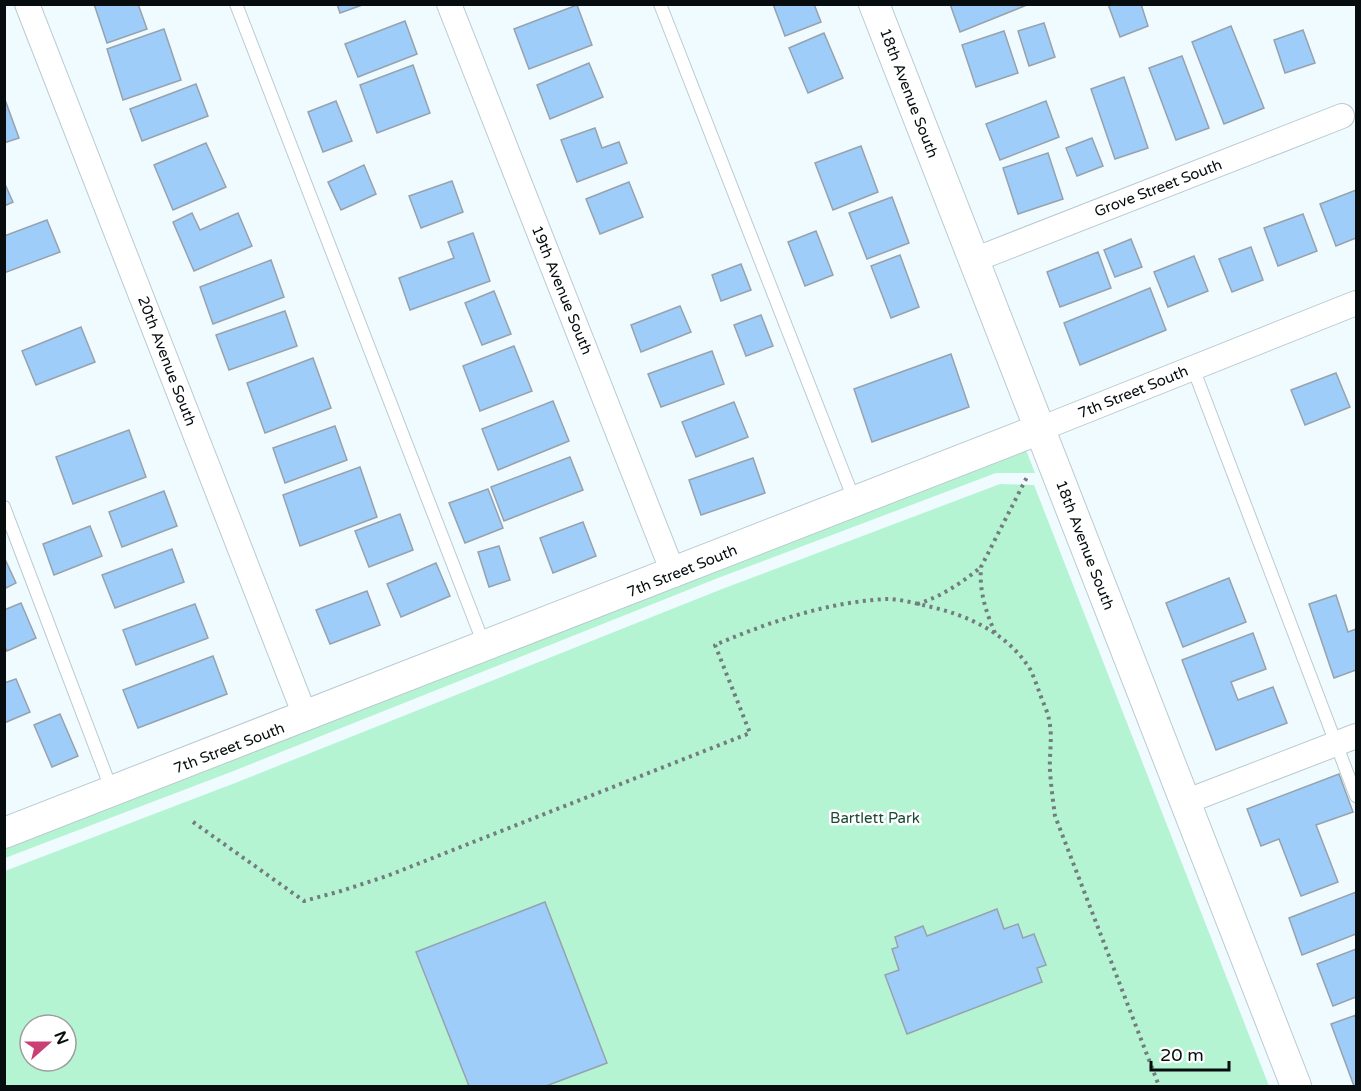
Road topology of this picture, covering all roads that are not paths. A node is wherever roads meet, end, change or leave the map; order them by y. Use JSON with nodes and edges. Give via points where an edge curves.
{"nodes":[{"id":1,"x":27,"y":4,"type":"edge"},
{"id":2,"x":236,"y":4,"type":"edge"},
{"id":3,"x":449,"y":4,"type":"edge"},
{"id":4,"x":660,"y":4,"type":"edge"},
{"id":5,"x":874,"y":4,"type":"edge"},
{"id":6,"x":1342,"y":116,"type":"dead end"},
{"id":7,"x":974,"y":260,"type":"junction"},
{"id":8,"x":1356,"y":303,"type":"edge"},
{"id":9,"x":1193,"y":368,"type":"junction"},
{"id":10,"x":1045,"y":442,"type":"junction"},
{"id":11,"x":855,"y":502,"type":"junction"},
{"id":12,"x":4,"y":507,"type":"edge"},
{"id":13,"x":674,"y":574,"type":"junction"},
{"id":14,"x":486,"y":648,"type":"junction"},
{"id":15,"x":306,"y":718,"type":"junction"},
{"id":16,"x":1346,"y":740,"type":"edge"},
{"id":17,"x":113,"y":792,"type":"junction"},
{"id":18,"x":1356,"y":796,"type":"edge"},
{"id":19,"x":1185,"y":802,"type":"junction"},
{"id":20,"x":4,"y":833,"type":"edge"},
{"id":21,"x":1296,"y":1086,"type":"edge"}],
"edges":[{"from":1,"to":15,"type":"street","name":"20th Avenue South"},
{"from":2,"to":14,"type":"lane"},
{"from":3,"to":13,"type":"street","name":"19th Avenue South"},
{"from":4,"to":11,"type":"lane"},
{"from":5,"to":7,"type":"street","name":"18th Avenue South"},
{"from":6,"to":7,"type":"street","name":"Grove Street South"},
{"from":7,"to":10,"type":"street","name":"18th Avenue South"},
{"from":8,"to":9,"type":"street","name":"7th Street South"},
{"from":9,"to":10,"type":"street","name":"7th Street South"},
{"from":9,"to":16,"type":"lane"},
{"from":10,"to":11,"type":"street","name":"7th Street South"},
{"from":10,"to":19,"type":"street","name":"18th Avenue South"},
{"from":11,"to":13,"type":"street","name":"7th Street South"},
{"from":12,"to":17,"type":"lane"},
{"from":13,"to":14,"type":"street","name":"7th Street South"},
{"from":14,"to":15,"type":"street","name":"7th Street South"},
{"from":15,"to":17,"type":"street","name":"7th Street South"},
{"from":16,"to":18,"type":"lane"},
{"from":16,"to":19,"type":"street"},
{"from":17,"to":20,"type":"street","name":"7th Street South"},
{"from":19,"to":21,"type":"street","name":"18th Avenue South"}]}
